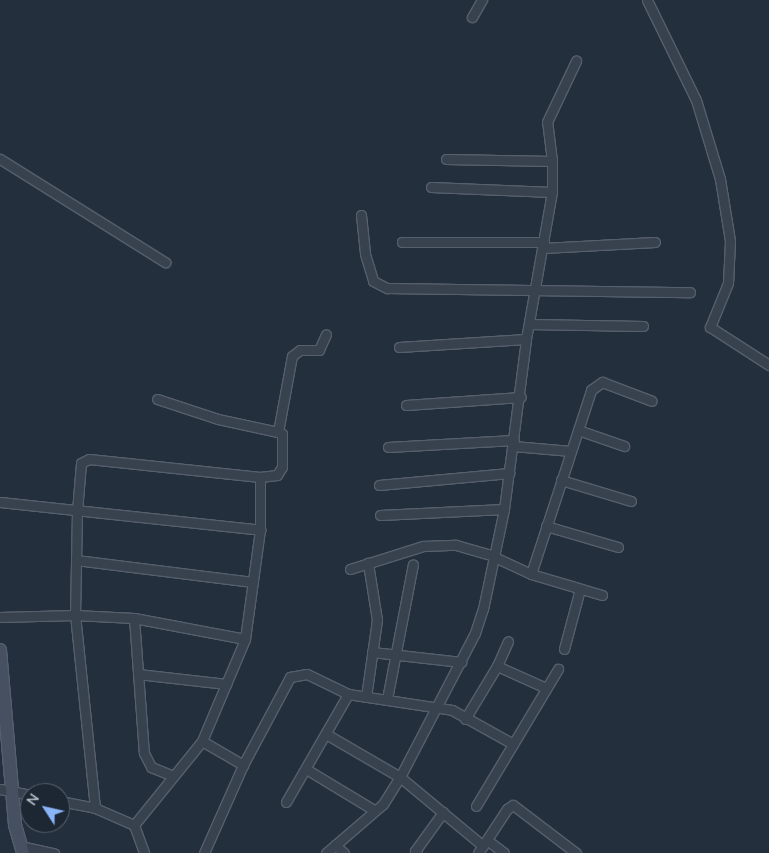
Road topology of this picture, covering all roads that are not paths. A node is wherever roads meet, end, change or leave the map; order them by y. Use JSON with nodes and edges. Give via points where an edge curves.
{"nodes":[{"id":1,"x":482,"y":0,"type":"edge"},
{"id":2,"x":647,"y":0,"type":"edge"},
{"id":3,"x":472,"y":17,"type":"dead end"},
{"id":4,"x":576,"y":61,"type":"dead end"},
{"id":5,"x":0,"y":159,"type":"edge"},
{"id":6,"x":446,"y":159,"type":"dead end"},
{"id":7,"x":552,"y":161,"type":"junction"},
{"id":8,"x":431,"y":187,"type":"dead end"},
{"id":9,"x":552,"y":192,"type":"junction"},
{"id":10,"x":361,"y":215,"type":"dead end"},
{"id":11,"x":402,"y":242,"type":"dead end"},
{"id":12,"x":655,"y":242,"type":"dead end"},
{"id":13,"x":543,"y":245,"type":"junction"},
{"id":14,"x":165,"y":262,"type":"dead end"},
{"id":15,"x":535,"y":289,"type":"junction"},
{"id":16,"x":690,"y":292,"type":"dead end"},
{"id":17,"x":529,"y":324,"type":"junction"},
{"id":18,"x":643,"y":326,"type":"dead end"},
{"id":19,"x":326,"y":334,"type":"dead end"},
{"id":20,"x":526,"y":339,"type":"junction"},
{"id":21,"x":399,"y":347,"type":"dead end"},
{"id":22,"x":769,"y":365,"type":"edge"},
{"id":23,"x":521,"y":397,"type":"junction"},
{"id":24,"x":157,"y":399,"type":"dead end"},
{"id":25,"x":652,"y":401,"type":"dead end"},
{"id":26,"x":406,"y":405,"type":"dead end"},
{"id":27,"x":578,"y":430,"type":"junction"},
{"id":28,"x":278,"y":432,"type":"junction"},
{"id":29,"x":513,"y":443,"type":"junction"},
{"id":30,"x":624,"y":446,"type":"dead end"},
{"id":31,"x":388,"y":447,"type":"dead end"},
{"id":32,"x":571,"y":451,"type":"junction"},
{"id":33,"x":508,"y":473,"type":"junction"},
{"id":34,"x":260,"y":477,"type":"junction"},
{"id":35,"x":561,"y":480,"type":"junction"},
{"id":36,"x":379,"y":485,"type":"dead end"},
{"id":37,"x":631,"y":501,"type":"dead end"},
{"id":38,"x":0,"y":502,"type":"edge"},
{"id":39,"x":504,"y":509,"type":"junction"},
{"id":40,"x":77,"y":510,"type":"junction"},
{"id":41,"x":380,"y":515,"type":"dead end"},
{"id":42,"x":546,"y":526,"type":"junction"},
{"id":43,"x":260,"y":530,"type":"junction"},
{"id":44,"x":618,"y":547,"type":"dead end"},
{"id":45,"x":495,"y":558,"type":"junction"},
{"id":46,"x":76,"y":560,"type":"junction"},
{"id":47,"x":368,"y":563,"type":"junction"},
{"id":48,"x":413,"y":564,"type":"dead end"},
{"id":49,"x":350,"y":569,"type":"dead end"},
{"id":50,"x":530,"y":574,"type":"junction"},
{"id":51,"x":253,"y":582,"type":"junction"},
{"id":52,"x":580,"y":589,"type":"junction"},
{"id":53,"x":602,"y":595,"type":"dead end"},
{"id":54,"x":75,"y":615,"type":"junction"},
{"id":55,"x":0,"y":617,"type":"edge"},
{"id":56,"x":134,"y":618,"type":"junction"},
{"id":57,"x":245,"y":638,"type":"junction"},
{"id":58,"x":508,"y":641,"type":"dead end"},
{"id":59,"x":564,"y":649,"type":"dead end"},
{"id":60,"x":0,"y":650,"type":"edge"},
{"id":61,"x":372,"y":652,"type":"junction"},
{"id":62,"x":396,"y":654,"type":"junction"},
{"id":63,"x":461,"y":662,"type":"junction"},
{"id":64,"x":497,"y":666,"type":"junction"},
{"id":65,"x":558,"y":669,"type":"dead end"},
{"id":66,"x":138,"y":674,"type":"junction"},
{"id":67,"x":226,"y":684,"type":"junction"},
{"id":68,"x":546,"y":688,"type":"junction"},
{"id":69,"x":348,"y":694,"type":"junction"},
{"id":70,"x":366,"y":697,"type":"junction"},
{"id":71,"x":387,"y":699,"type":"junction"},
{"id":72,"x":436,"y":708,"type":"junction"},
{"id":73,"x":465,"y":719,"type":"junction"},
{"id":74,"x":326,"y":734,"type":"junction"},
{"id":75,"x":202,"y":741,"type":"junction"},
{"id":76,"x":513,"y":744,"type":"junction"},
{"id":77,"x":243,"y":765,"type":"junction"},
{"id":78,"x":306,"y":769,"type":"junction"},
{"id":79,"x":174,"y":776,"type":"junction"},
{"id":80,"x":400,"y":777,"type":"junction"},
{"id":81,"x":6,"y":790,"type":"edge"},
{"id":82,"x":20,"y":793,"type":"edge"},
{"id":83,"x":286,"y":802,"type":"dead end"},
{"id":84,"x":70,"y":803,"type":"edge"},
{"id":85,"x":476,"y":806,"type":"dead end"},
{"id":86,"x":95,"y":808,"type":"junction"},
{"id":87,"x":374,"y":810,"type":"junction"},
{"id":88,"x":443,"y":812,"type":"junction"},
{"id":89,"x":134,"y":825,"type":"junction"},
{"id":90,"x":335,"y":845,"type":"junction"},
{"id":91,"x":482,"y":846,"type":"edge"},
{"id":92,"x":22,"y":849,"type":"edge"},
{"id":93,"x":565,"y":850,"type":"edge"},
{"id":94,"x":415,"y":852,"type":"edge"},
{"id":95,"x":54,"y":853,"type":"edge"},
{"id":96,"x":144,"y":853,"type":"edge"},
{"id":97,"x":204,"y":853,"type":"edge"},
{"id":98,"x":326,"y":853,"type":"edge"},
{"id":99,"x":344,"y":853,"type":"edge"},
{"id":100,"x":504,"y":853,"type":"edge"},
{"id":101,"x":576,"y":853,"type":"edge"}],
"edges":[{"from":1,"to":3,"type":"street"},
{"from":2,"to":22,"type":"street","via":[[696,100],[720,179],[730,241],[728,283],[710,327]]},
{"from":4,"to":7,"type":"street","via":[[547,122]]},
{"from":5,"to":14,"type":"street"},
{"from":6,"to":7,"type":"street"},
{"from":7,"to":9,"type":"street"},
{"from":8,"to":9,"type":"street"},
{"from":9,"to":13,"type":"street"},
{"from":10,"to":15,"type":"street","via":[[365,254],[373,281],[378,285],[388,288]]},
{"from":11,"to":13,"type":"street"},
{"from":12,"to":13,"type":"street"},
{"from":13,"to":15,"type":"street"},
{"from":15,"to":16,"type":"street"},
{"from":15,"to":17,"type":"street"},
{"from":17,"to":18,"type":"street"},
{"from":17,"to":20,"type":"street"},
{"from":19,"to":28,"type":"street","via":[[319,350],[300,350],[292,356]]},
{"from":20,"to":21,"type":"street"},
{"from":20,"to":23,"type":"street"},
{"from":23,"to":26,"type":"street"},
{"from":23,"to":29,"type":"street"},
{"from":24,"to":28,"type":"street","via":[[218,419]]},
{"from":25,"to":27,"type":"street","via":[[602,382],[596,383]]},
{"from":27,"to":30,"type":"street"},
{"from":27,"to":32,"type":"street"},
{"from":28,"to":34,"type":"street","via":[[282,434],[281,471]]},
{"from":29,"to":31,"type":"street"},
{"from":29,"to":32,"type":"street"},
{"from":29,"to":33,"type":"street"},
{"from":32,"to":35,"type":"street"},
{"from":33,"to":36,"type":"street"},
{"from":33,"to":39,"type":"street"},
{"from":34,"to":40,"type":"street","via":[[85,459],[80,466]]},
{"from":34,"to":43,"type":"street"},
{"from":35,"to":37,"type":"street"},
{"from":35,"to":42,"type":"street"},
{"from":38,"to":40,"type":"street"},
{"from":39,"to":41,"type":"street"},
{"from":39,"to":45,"type":"street"},
{"from":40,"to":43,"type":"street"},
{"from":40,"to":46,"type":"street"},
{"from":42,"to":44,"type":"street"},
{"from":42,"to":50,"type":"street"},
{"from":43,"to":51,"type":"street"},
{"from":45,"to":47,"type":"street","via":[[474,549],[442,544],[423,546]]},
{"from":45,"to":50,"type":"street"},
{"from":45,"to":63,"type":"street","via":[[475,633]]},
{"from":46,"to":51,"type":"street"},
{"from":46,"to":54,"type":"street"},
{"from":47,"to":49,"type":"street"},
{"from":47,"to":61,"type":"street","via":[[377,620]]},
{"from":48,"to":62,"type":"street"},
{"from":50,"to":52,"type":"street"},
{"from":51,"to":57,"type":"street"},
{"from":52,"to":53,"type":"street"},
{"from":52,"to":59,"type":"street"},
{"from":54,"to":55,"type":"street"},
{"from":54,"to":56,"type":"street"},
{"from":54,"to":86,"type":"street"},
{"from":56,"to":57,"type":"street"},
{"from":56,"to":66,"type":"street"},
{"from":57,"to":67,"type":"street"},
{"from":58,"to":64,"type":"street"},
{"from":60,"to":81,"type":"main road"},
{"from":61,"to":62,"type":"street"},
{"from":61,"to":70,"type":"street"},
{"from":62,"to":63,"type":"street"},
{"from":62,"to":71,"type":"street"},
{"from":63,"to":72,"type":"street"},
{"from":64,"to":68,"type":"street"},
{"from":64,"to":73,"type":"street"},
{"from":65,"to":68,"type":"street"},
{"from":66,"to":67,"type":"street"},
{"from":66,"to":79,"type":"street","via":[[147,763]]},
{"from":67,"to":75,"type":"street"},
{"from":68,"to":76,"type":"street"},
{"from":69,"to":70,"type":"street"},
{"from":69,"to":74,"type":"street"},
{"from":69,"to":77,"type":"street","via":[[308,674],[290,676]]},
{"from":70,"to":71,"type":"street"},
{"from":71,"to":72,"type":"street"},
{"from":72,"to":73,"type":"street","via":[[452,710]]},
{"from":72,"to":80,"type":"street"},
{"from":73,"to":76,"type":"street"},
{"from":74,"to":78,"type":"street"},
{"from":74,"to":80,"type":"street"},
{"from":75,"to":77,"type":"street"},
{"from":75,"to":79,"type":"street"},
{"from":76,"to":85,"type":"street"},
{"from":77,"to":97,"type":"street"},
{"from":78,"to":83,"type":"street"},
{"from":78,"to":87,"type":"street"},
{"from":79,"to":89,"type":"street"},
{"from":80,"to":87,"type":"street","via":[[383,804]]},
{"from":80,"to":88,"type":"street"},
{"from":81,"to":82,"type":"street"},
{"from":81,"to":92,"type":"main road"},
{"from":84,"to":86,"type":"street"},
{"from":86,"to":89,"type":"street"},
{"from":87,"to":90,"type":"street"},
{"from":88,"to":91,"type":"street"},
{"from":88,"to":94,"type":"street"},
{"from":89,"to":96,"type":"street"},
{"from":90,"to":98,"type":"street"},
{"from":90,"to":99,"type":"street"},
{"from":91,"to":93,"type":"street","via":[[513,805]]},
{"from":91,"to":100,"type":"street"},
{"from":92,"to":95,"type":"street"},
{"from":93,"to":101,"type":"street"}]}
